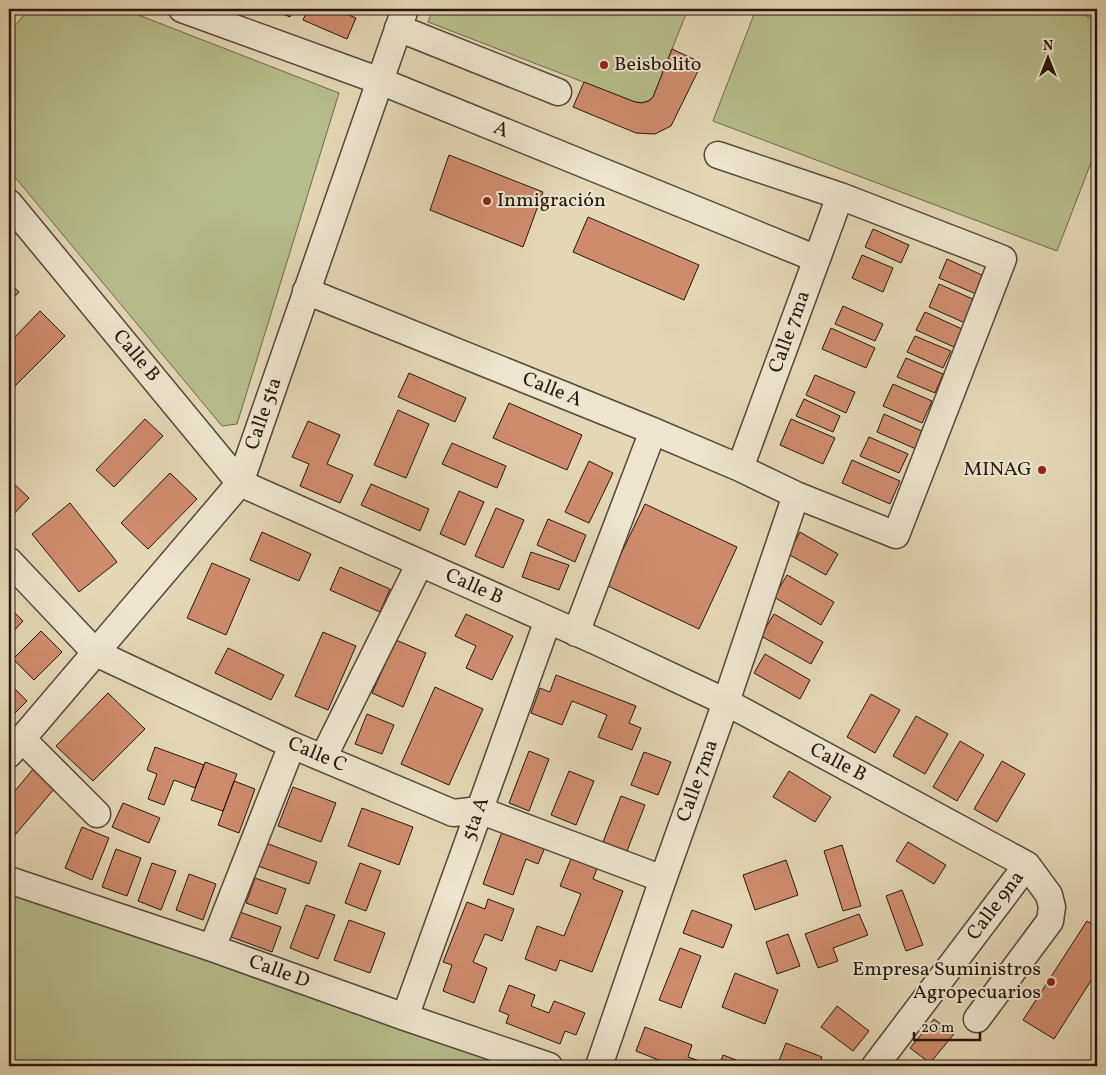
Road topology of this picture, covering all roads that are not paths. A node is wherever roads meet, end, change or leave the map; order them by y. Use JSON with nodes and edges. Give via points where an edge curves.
{"nodes":[{"id":1,"x":182,"y":9,"type":"edge"},
{"id":2,"x":401,"y":18,"type":"edge"},
{"id":3,"x":380,"y":80,"type":"junction"},
{"id":4,"x":558,"y":92,"type":"dead end"},
{"id":5,"x":718,"y":155,"type":"dead end"},
{"id":6,"x":840,"y":196,"type":"junction"},
{"id":7,"x":9,"y":203,"type":"edge"},
{"id":8,"x":817,"y":258,"type":"junction"},
{"id":9,"x":306,"y":291,"type":"junction"},
{"id":10,"x":653,"y":431,"type":"junction"},
{"id":11,"x":740,"y":468,"type":"junction"},
{"id":12,"x":240,"y":483,"type":"junction"},
{"id":13,"x":796,"y":495,"type":"junction"},
{"id":14,"x":9,"y":561,"type":"edge"},
{"id":15,"x":420,"y":563,"type":"junction"},
{"id":16,"x":548,"y":620,"type":"junction"},
{"id":17,"x":576,"y":633,"type":"junction"},
{"id":18,"x":96,"y":653,"type":"junction"},
{"id":19,"x":726,"y":702,"type":"junction"},
{"id":20,"x":292,"y":745,"type":"junction"},
{"id":21,"x":13,"y":748,"type":"edge"},
{"id":22,"x":323,"y":758,"type":"junction"},
{"id":23,"x":479,"y":810,"type":"junction"},
{"id":24,"x":97,"y":814,"type":"dead end"},
{"id":25,"x":1027,"y":865,"type":"junction"},
{"id":26,"x":663,"y":879,"type":"junction"},
{"id":27,"x":9,"y":880,"type":"edge"},
{"id":28,"x":212,"y":948,"type":"junction"},
{"id":29,"x":405,"y":1018,"type":"junction"},
{"id":30,"x":977,"y":1019,"type":"dead end"},
{"id":31,"x":549,"y":1066,"type":"edge"},
{"id":32,"x":599,"y":1066,"type":"edge"},
{"id":33,"x":875,"y":1066,"type":"edge"}],
"edges":[{"from":1,"to":3,"type":"street","name":"A"},
{"from":2,"to":3,"type":"street","name":"Calle 5ta"},
{"from":2,"to":4,"type":"street"},
{"from":3,"to":8,"type":"street","name":"A"},
{"from":3,"to":9,"type":"street","name":"Calle 5ta"},
{"from":5,"to":6,"type":"street"},
{"from":6,"to":8,"type":"street","name":"Calle 7ma"},
{"from":6,"to":13,"type":"street","name":"Calle A","via":[[1003,259],[896,535]]},
{"from":7,"to":12,"type":"street","name":"Calle B"},
{"from":8,"to":11,"type":"street","name":"Calle 7ma"},
{"from":9,"to":10,"type":"street","name":"Calle A"},
{"from":9,"to":12,"type":"street","name":"Calle 5ta"},
{"from":10,"to":11,"type":"street","name":"Calle A"},
{"from":10,"to":17,"type":"street"},
{"from":11,"to":13,"type":"street","name":"Calle A"},
{"from":12,"to":15,"type":"street","name":"Calle B"},
{"from":12,"to":18,"type":"street","name":"Calle 5ta"},
{"from":13,"to":19,"type":"street","name":"Calle 7ma"},
{"from":14,"to":18,"type":"street","name":"Calle C"},
{"from":15,"to":16,"type":"street","name":"Calle B"},
{"from":15,"to":22,"type":"street"},
{"from":16,"to":17,"type":"street","name":"Calle B"},
{"from":16,"to":23,"type":"street","name":"5ta A"},
{"from":17,"to":19,"type":"street","name":"Calle B"},
{"from":18,"to":20,"type":"street","name":"Calle C"},
{"from":18,"to":21,"type":"street","name":"Calle 5ta"},
{"from":19,"to":25,"type":"street","name":"Calle B"},
{"from":19,"to":26,"type":"street","name":"Calle 7ma"},
{"from":20,"to":22,"type":"street","name":"Calle C"},
{"from":20,"to":28,"type":"street"},
{"from":21,"to":24,"type":"street"},
{"from":22,"to":23,"type":"street","name":"Calle C","via":[[453,813]]},
{"from":23,"to":26,"type":"street","name":"Calle C"},
{"from":23,"to":29,"type":"street","name":"5ta A"},
{"from":25,"to":30,"type":"street","via":[[1049,895],[1052,907],[1050,921]]},
{"from":25,"to":33,"type":"street","name":"Calle 9na"},
{"from":26,"to":32,"type":"street","name":"Calle 7ma"},
{"from":27,"to":28,"type":"street","name":"Calle D"},
{"from":28,"to":29,"type":"street","name":"Calle D"},
{"from":29,"to":31,"type":"street","name":"Calle D"}]}
